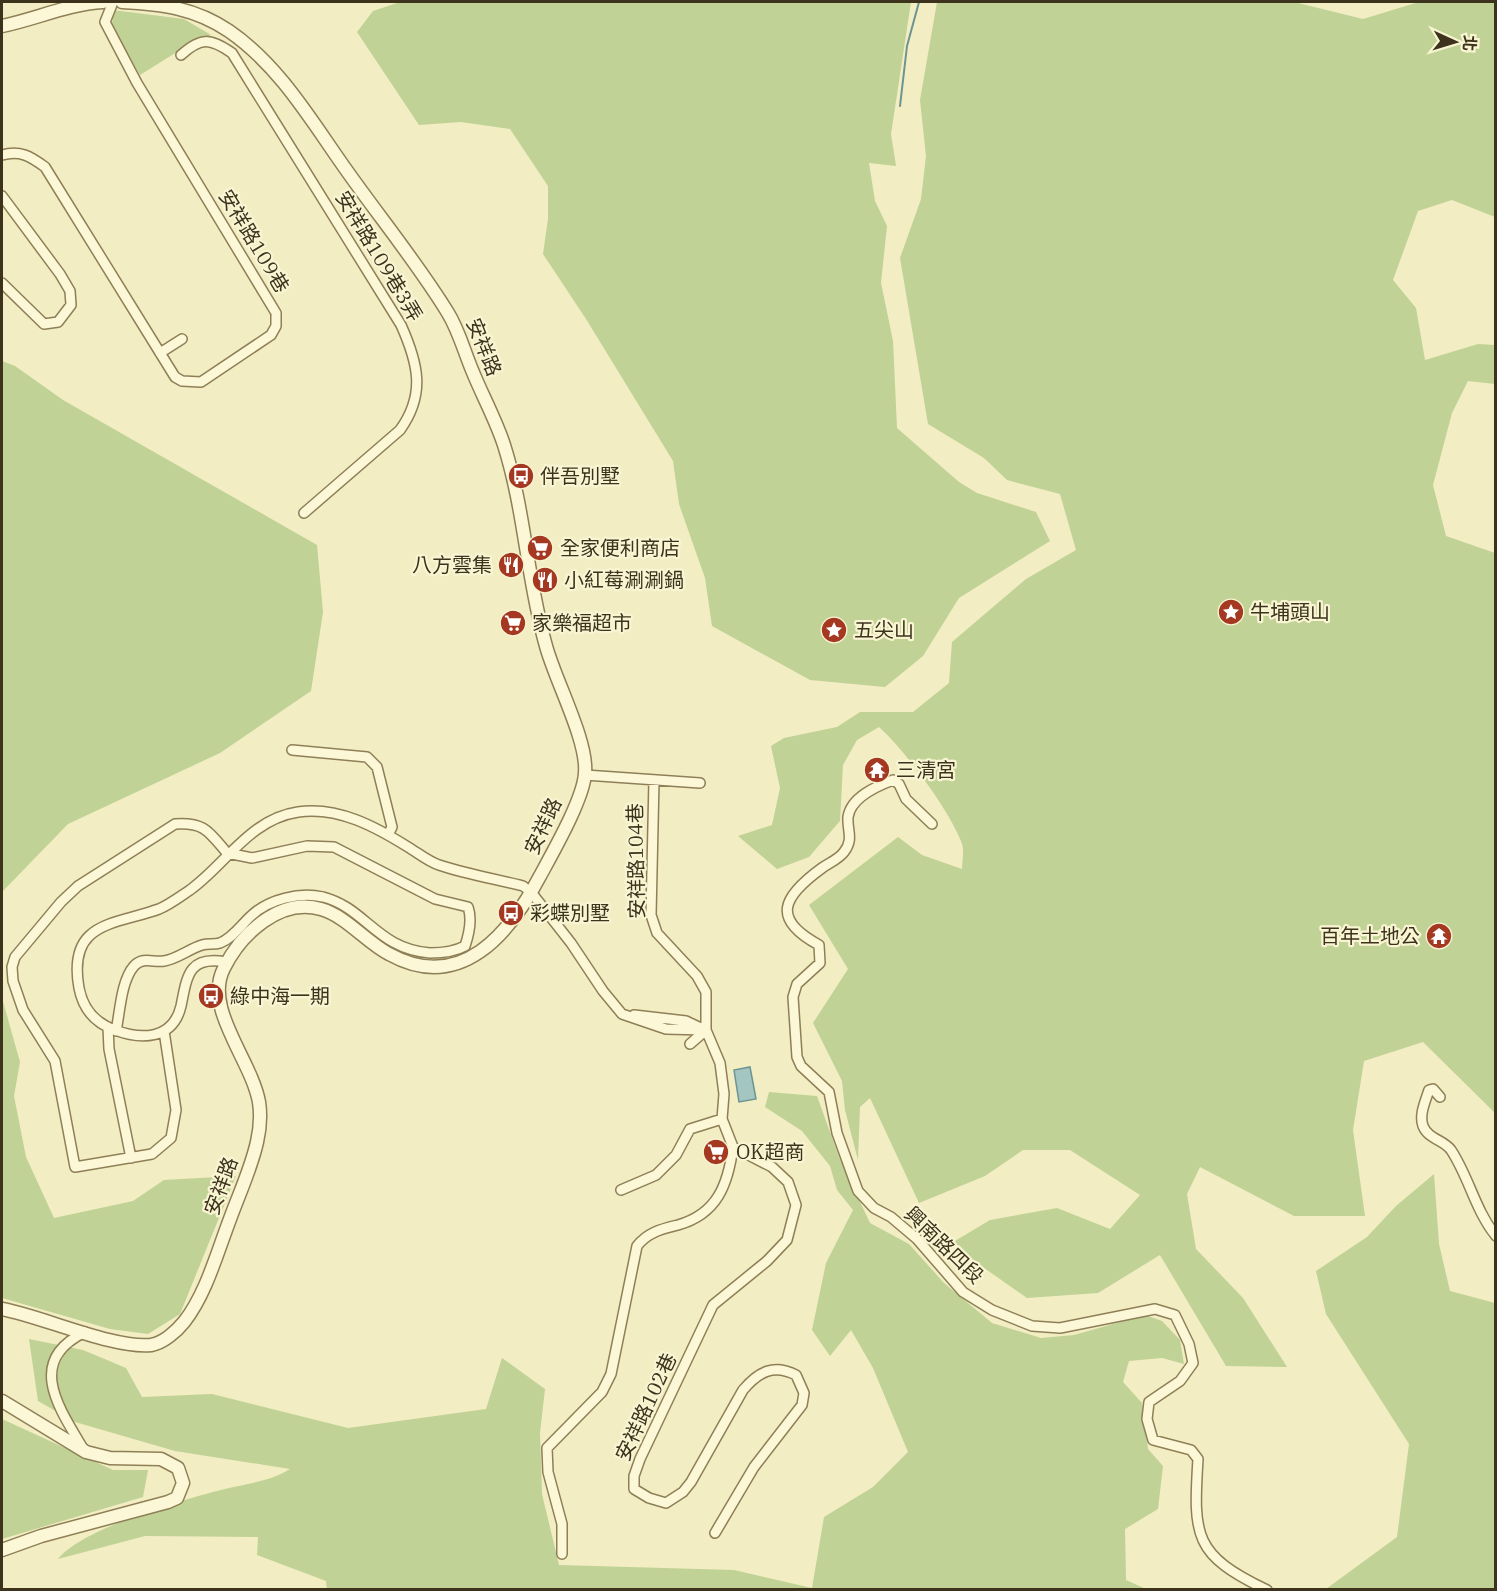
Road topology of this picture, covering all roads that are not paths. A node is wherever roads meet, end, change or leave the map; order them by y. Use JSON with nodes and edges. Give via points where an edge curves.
{"nodes":[{"id":1,"x":103,"y":2,"type":"edge"},
{"id":2,"x":113,"y":2,"type":"edge"},
{"id":3,"x":122,"y":2,"type":"edge"},
{"id":4,"x":2,"y":26,"type":"edge"},
{"id":5,"x":181,"y":55,"type":"dead end"},
{"id":6,"x":2,"y":155,"type":"edge"},
{"id":7,"x":2,"y":196,"type":"edge"},
{"id":8,"x":2,"y":284,"type":"edge"},
{"id":9,"x":182,"y":339,"type":"dead end"},
{"id":10,"x":160,"y":353,"type":"junction"},
{"id":11,"x":304,"y":513,"type":"dead end"},
{"id":12,"x":292,"y":750,"type":"dead end"},
{"id":13,"x":585,"y":775,"type":"junction"},
{"id":14,"x":654,"y":780,"type":"junction"},
{"id":15,"x":700,"y":783,"type":"dead end"},
{"id":16,"x":932,"y":825,"type":"dead end"},
{"id":17,"x":388,"y":835,"type":"junction"},
{"id":18,"x":227,"y":853,"type":"junction"},
{"id":19,"x":531,"y":892,"type":"junction"},
{"id":20,"x":226,"y":962,"type":"junction"},
{"id":21,"x":112,"y":1029,"type":"junction"},
{"id":22,"x":706,"y":1030,"type":"junction"},
{"id":23,"x":164,"y":1031,"type":"junction"},
{"id":24,"x":690,"y":1044,"type":"dead end"},
{"id":25,"x":1440,"y":1097,"type":"dead end"},
{"id":26,"x":722,"y":1119,"type":"junction"},
{"id":27,"x":733,"y":1148,"type":"junction"},
{"id":28,"x":131,"y":1158,"type":"junction"},
{"id":29,"x":621,"y":1190,"type":"dead end"},
{"id":30,"x":1496,"y":1236,"type":"edge"},
{"id":31,"x":2,"y":1309,"type":"edge"},
{"id":32,"x":86,"y":1332,"type":"junction"},
{"id":33,"x":2,"y":1401,"type":"edge"},
{"id":34,"x":86,"y":1452,"type":"junction"},
{"id":35,"x":715,"y":1533,"type":"dead end"},
{"id":36,"x":2,"y":1550,"type":"edge"},
{"id":37,"x":562,"y":1554,"type":"dead end"},
{"id":38,"x":1267,"y":1590,"type":"edge"}],
"edges":[{"from":1,"to":4,"type":"street","via":[[84,3]]},
{"from":2,"to":10,"type":"street","name":"安祥路109巷","via":[[105,22],[137,84],[276,313],[271,335],[201,382],[176,377]]},
{"from":3,"to":13,"type":"street","name":"安祥路","via":[[177,6],[226,29],[268,63],[450,316],[503,442],[536,606],[561,693],[582,745]]},
{"from":5,"to":11,"type":"street","name":"安祥路109巷3弄","via":[[193,44],[206,41],[217,42],[232,53],[411,347],[417,391],[408,420]]},
{"from":6,"to":10,"type":"street","name":"安祥路109巷","via":[[29,155],[45,167]]},
{"from":7,"to":8,"type":"street","via":[[60,274],[70,291],[71,306],[58,322],[44,324]]},
{"from":9,"to":10,"type":"street"},
{"from":12,"to":17,"type":"street","via":[[373,760],[392,827]]},
{"from":13,"to":14,"type":"street","name":"安祥路104巷"},
{"from":13,"to":19,"type":"street","name":"安祥路"},
{"from":14,"to":15,"type":"street","name":"安祥路104巷"},
{"from":14,"to":22,"type":"street","name":"安祥路104巷","via":[[651,915],[657,933],[697,976],[706,992]]},
{"from":16,"to":38,"type":"street","name":"興南路四段","via":[[906,799],[899,784],[893,780],[886,783],[853,804],[848,817],[851,842],[843,855],[820,869],[788,901],[786,912],[797,933],[819,945],[820,954],[820,963],[797,984],[793,997],[797,1057],[801,1066],[829,1092],[837,1133],[858,1191],[873,1208],[891,1217],[916,1239],[963,1292],[992,1310],[1032,1326],[1060,1328],[1155,1310],[1175,1315],[1193,1363],[1180,1381],[1149,1402],[1147,1419],[1153,1440],[1191,1450],[1198,1459],[1197,1527],[1201,1537],[1216,1561]]},
{"from":17,"to":18,"type":"street","via":[[366,822],[299,812],[260,826]]},
{"from":17,"to":19,"type":"street","via":[[438,865],[523,886]]},
{"from":18,"to":21,"type":"street","via":[[192,888],[160,909],[97,927],[81,949],[77,976],[82,1003],[95,1020]]},
{"from":18,"to":21,"type":"street","via":[[244,858],[307,846],[344,850],[427,895],[468,907],[465,946],[451,952],[406,949],[393,944],[341,904],[322,897],[280,899],[260,909],[228,939],[202,945],[166,961],[142,960],[136,964]]},
{"from":18,"to":28,"type":"street","via":[[205,828],[192,823],[175,824],[78,886],[15,957],[13,981],[23,1010],[55,1061],[75,1167]]},
{"from":19,"to":20,"type":"street","name":"安祥路","via":[[497,941],[469,958],[445,965],[391,956],[326,910],[303,906],[291,907],[263,921]]},
{"from":19,"to":22,"type":"street","via":[[622,1014],[666,1029]]},
{"from":20,"to":23,"type":"street","via":[[206,961],[190,970],[180,1009]]},
{"from":20,"to":32,"type":"street","name":"安祥路","via":[[217,993],[220,1008],[254,1080],[260,1106],[257,1145],[232,1213],[208,1276],[180,1327],[163,1341],[149,1345]]},
{"from":21,"to":23,"type":"street","via":[[144,1038]]},
{"from":21,"to":28,"type":"street","via":[[109,1048]]},
{"from":22,"to":24,"type":"street"},
{"from":22,"to":26,"type":"street","via":[[720,1063]]},
{"from":23,"to":28,"type":"street","via":[[175,1127],[162,1147],[152,1154]]},
{"from":25,"to":30,"type":"street","via":[[1429,1090],[1421,1116],[1423,1128],[1449,1147],[1482,1219]]},
{"from":26,"to":27,"type":"street"},
{"from":26,"to":29,"type":"street","via":[[690,1129],[676,1155],[656,1175]]},
{"from":27,"to":35,"type":"street","name":"安祥路102巷","via":[[772,1167],[788,1182],[796,1205],[787,1240],[713,1305],[634,1476],[634,1489],[666,1503],[691,1482],[752,1379],[767,1369],[784,1369],[796,1375],[804,1393],[802,1405],[754,1467]]},
{"from":27,"to":37,"type":"street","via":[[727,1177],[708,1212],[658,1230],[637,1246],[611,1374],[602,1392],[547,1448],[548,1472],[562,1524]]},
{"from":31,"to":32,"type":"street","name":"安祥路"},
{"from":32,"to":34,"type":"street","via":[[67,1341],[56,1354],[50,1372],[69,1425]]},
{"from":33,"to":34,"type":"street"},
{"from":34,"to":36,"type":"street","via":[[110,1458],[161,1459],[178,1468],[181,1491],[168,1503]]}]}
